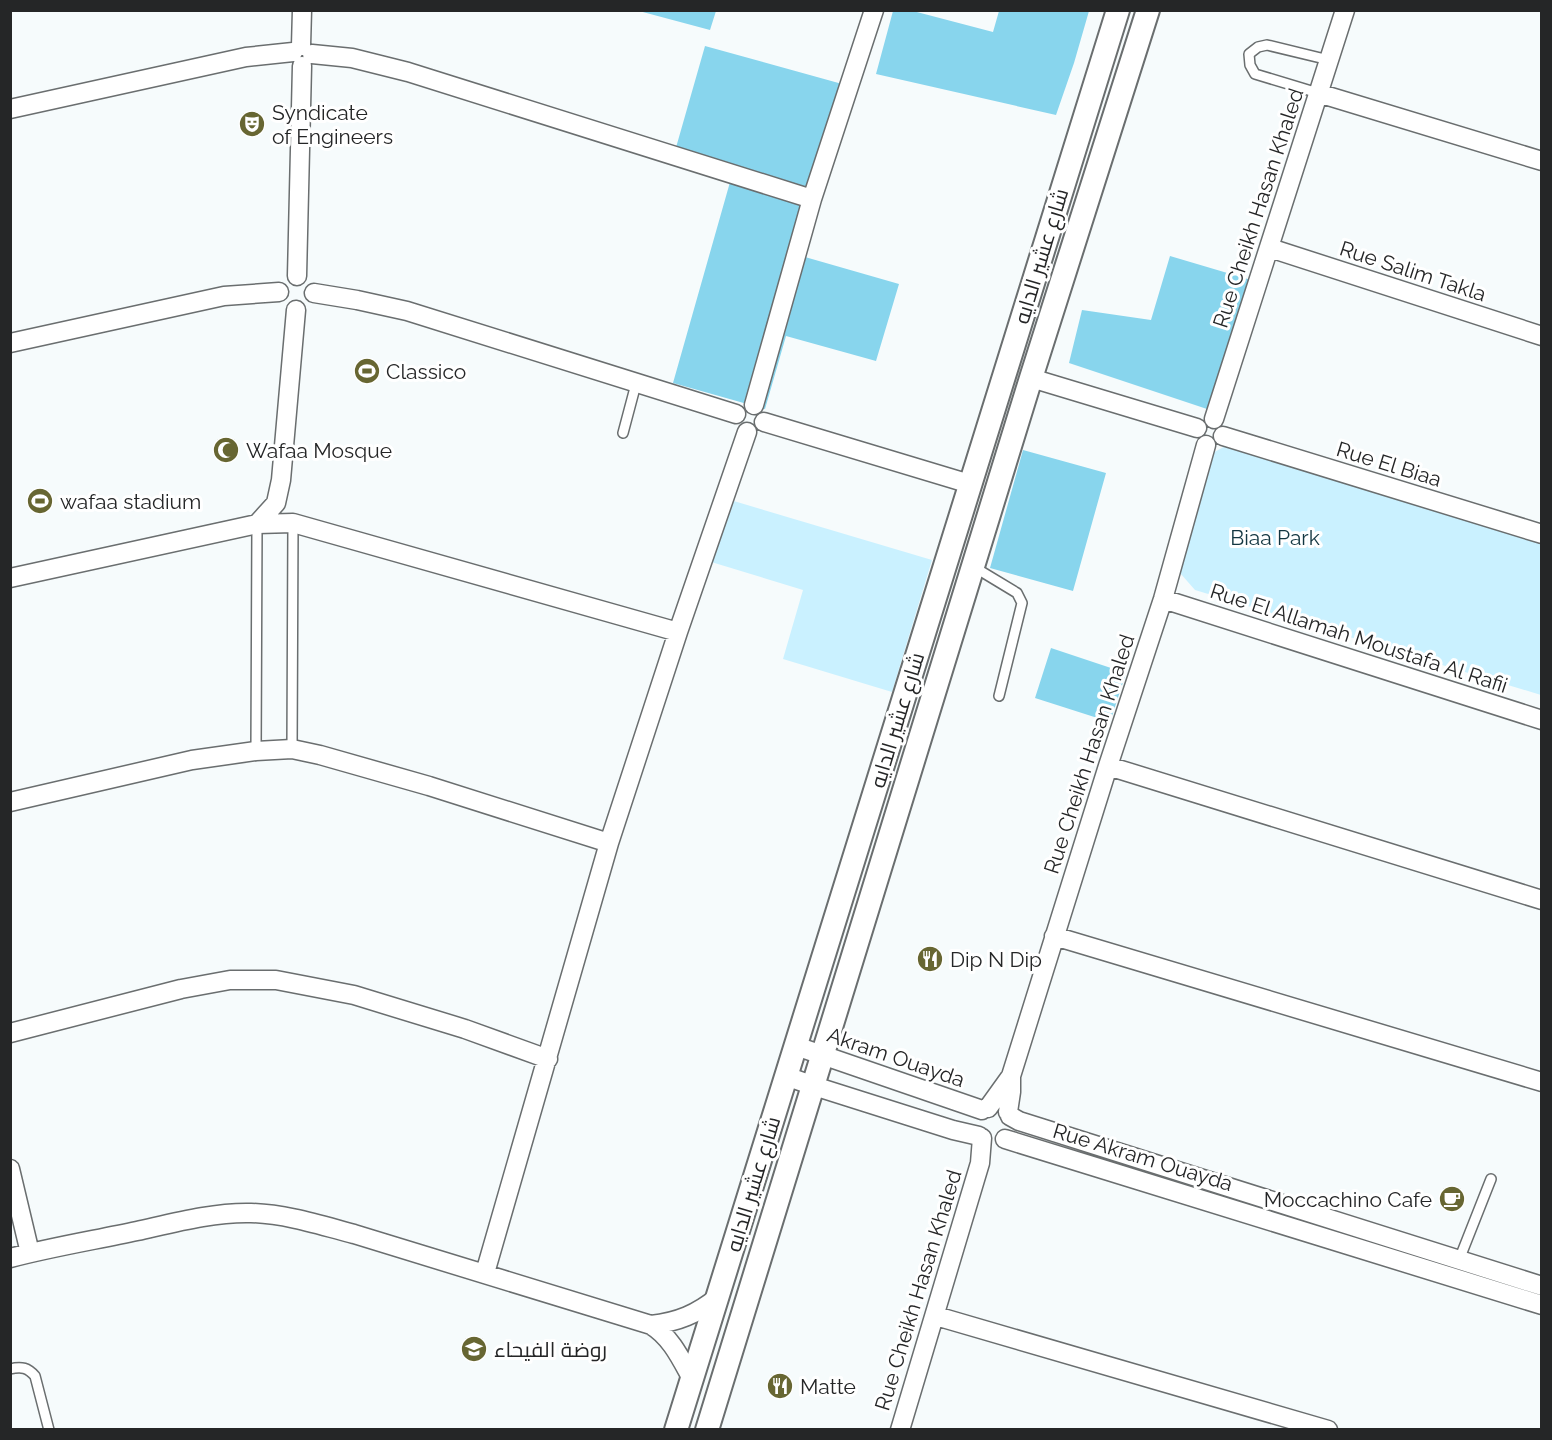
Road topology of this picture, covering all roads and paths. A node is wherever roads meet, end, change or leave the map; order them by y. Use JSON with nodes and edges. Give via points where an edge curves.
{"nodes":[{"id":1,"x":302,"y":10,"type":"edge"},
{"id":2,"x":874,"y":10,"type":"edge"},
{"id":3,"x":1118,"y":10,"type":"edge"},
{"id":4,"x":1148,"y":10,"type":"edge"},
{"id":5,"x":1345,"y":10,"type":"edge"},
{"id":6,"x":302,"y":55,"type":"junction"},
{"id":7,"x":1329,"y":60,"type":"junction"},
{"id":8,"x":1318,"y":93,"type":"junction"},
{"id":9,"x":10,"y":109,"type":"edge"},
{"id":10,"x":1542,"y":161,"type":"edge"},
{"id":11,"x":812,"y":199,"type":"junction"},
{"id":12,"x":1270,"y":248,"type":"junction"},
{"id":13,"x":297,"y":276,"type":"junction"},
{"id":14,"x":279,"y":292,"type":"junction"},
{"id":15,"x":314,"y":293,"type":"junction"},
{"id":16,"x":296,"y":310,"type":"junction"},
{"id":17,"x":1542,"y":336,"type":"edge"},
{"id":18,"x":10,"y":343,"type":"edge"},
{"id":19,"x":1031,"y":378,"type":"junction"},
{"id":20,"x":636,"y":384,"type":"junction"},
{"id":21,"x":754,"y":405,"type":"junction"},
{"id":22,"x":736,"y":414,"type":"junction"},
{"id":23,"x":1214,"y":419,"type":"junction"},
{"id":24,"x":764,"y":422,"type":"junction"},
{"id":25,"x":1197,"y":428,"type":"junction"},
{"id":26,"x":747,"y":432,"type":"junction"},
{"id":27,"x":623,"y":433,"type":"dead end"},
{"id":28,"x":1223,"y":436,"type":"junction"},
{"id":29,"x":1206,"y":445,"type":"junction"},
{"id":30,"x":970,"y":484,"type":"junction"},
{"id":31,"x":276,"y":503,"type":"junction"},
{"id":32,"x":292,"y":523,"type":"junction"},
{"id":33,"x":257,"y":524,"type":"junction"},
{"id":34,"x":1542,"y":534,"type":"edge"},
{"id":35,"x":974,"y":567,"type":"junction"},
{"id":36,"x":10,"y":578,"type":"edge"},
{"id":37,"x":1163,"y":599,"type":"junction"},
{"id":38,"x":678,"y":632,"type":"junction"},
{"id":39,"x":999,"y":696,"type":"dead end"},
{"id":40,"x":1542,"y":720,"type":"edge"},
{"id":41,"x":291,"y":748,"type":"junction"},
{"id":42,"x":256,"y":751,"type":"junction"},
{"id":43,"x":1108,"y":766,"type":"junction"},
{"id":44,"x":10,"y":802,"type":"edge"},
{"id":45,"x":609,"y":843,"type":"junction"},
{"id":46,"x":1542,"y":900,"type":"edge"},
{"id":47,"x":1054,"y":936,"type":"junction"},
{"id":48,"x":10,"y":1034,"type":"edge"},
{"id":49,"x":796,"y":1046,"type":"junction"},
{"id":50,"x":823,"y":1056,"type":"junction"},
{"id":51,"x":548,"y":1059,"type":"junction"},
{"id":52,"x":786,"y":1076,"type":"junction"},
{"id":53,"x":1011,"y":1076,"type":"junction"},
{"id":54,"x":1542,"y":1082,"type":"edge"},
{"id":55,"x":814,"y":1086,"type":"junction"},
{"id":56,"x":985,"y":1109,"type":"junction"},
{"id":57,"x":1009,"y":1114,"type":"junction"},
{"id":58,"x":991,"y":1139,"type":"junction"},
{"id":59,"x":10,"y":1169,"type":"edge"},
{"id":60,"x":1491,"y":1179,"type":"dead end"},
{"id":61,"x":30,"y":1253,"type":"junction"},
{"id":62,"x":10,"y":1258,"type":"edge"},
{"id":63,"x":1459,"y":1260,"type":"junction"},
{"id":64,"x":485,"y":1273,"type":"junction"},
{"id":65,"x":1542,"y":1286,"type":"edge"},
{"id":66,"x":718,"y":1297,"type":"junction"},
{"id":67,"x":1542,"y":1305,"type":"edge"},
{"id":68,"x":936,"y":1316,"type":"junction"},
{"id":69,"x":651,"y":1325,"type":"junction"},
{"id":70,"x":10,"y":1369,"type":"edge"},
{"id":71,"x":692,"y":1379,"type":"junction"},
{"id":72,"x":49,"y":1430,"type":"edge"},
{"id":73,"x":676,"y":1430,"type":"edge"},
{"id":74,"x":707,"y":1430,"type":"edge"},
{"id":75,"x":900,"y":1430,"type":"edge"},
{"id":76,"x":1328,"y":1430,"type":"edge"}],
"edges":[{"from":1,"to":6,"type":"street"},
{"from":2,"to":11,"type":"street"},
{"from":3,"to":30,"type":"street","name":"شارع عشير الدايه"},
{"from":4,"to":19,"type":"street","name":"شارع عشير الدايه"},
{"from":5,"to":7,"type":"street","name":"Rue Cheikh Hasan Khaled"},
{"from":6,"to":9,"type":"street","via":[[246,57]]},
{"from":6,"to":11,"type":"street","via":[[352,58],[408,72]]},
{"from":6,"to":13,"type":"street"},
{"from":7,"to":8,"type":"street","name":"Rue Cheikh Hasan Khaled"},
{"from":7,"to":8,"type":"lane","via":[[1267,45],[1249,54],[1255,74]]},
{"from":8,"to":10,"type":"street"},
{"from":8,"to":12,"type":"street","name":"Rue Cheikh Hasan Khaled"},
{"from":11,"to":21,"type":"street"},
{"from":12,"to":17,"type":"street","name":"Rue Salim Takla"},
{"from":12,"to":23,"type":"street","name":"Rue Cheikh Hasan Khaled"},
{"from":13,"to":14,"type":"street","via":[[282,283]]},
{"from":13,"to":15,"type":"street","via":[[306,278]]},
{"from":14,"to":16,"type":"street","via":[[281,301]]},
{"from":14,"to":18,"type":"street","via":[[224,296]]},
{"from":15,"to":16,"type":"street","via":[[311,302]]},
{"from":15,"to":20,"type":"street","via":[[407,311]]},
{"from":16,"to":31,"type":"street"},
{"from":19,"to":25,"type":"street"},
{"from":19,"to":35,"type":"street","name":"شارع عشير الدايه"},
{"from":20,"to":22,"type":"street"},
{"from":20,"to":27,"type":"lane"},
{"from":21,"to":22,"type":"street","via":[[747,404]]},
{"from":21,"to":24,"type":"street","via":[[763,411]]},
{"from":22,"to":26,"type":"street","via":[[737,425]]},
{"from":23,"to":25,"type":"street","via":[[1207,418]]},
{"from":23,"to":28,"type":"street","via":[[1224,429]]},
{"from":24,"to":26,"type":"street","via":[[753,433]]},
{"from":24,"to":30,"type":"street"},
{"from":25,"to":29,"type":"street","via":[[1200,441]]},
{"from":26,"to":38,"type":"street"},
{"from":28,"to":29,"type":"street","via":[[1220,442]]},
{"from":28,"to":34,"type":"street","name":"Rue El Biaa"},
{"from":29,"to":37,"type":"street","name":"Rue Cheikh Hasan Khaled"},
{"from":30,"to":49,"type":"street","name":"شارع عشير الدايه"},
{"from":31,"to":32,"type":"street"},
{"from":31,"to":33,"type":"street"},
{"from":32,"to":33,"type":"street"},
{"from":32,"to":38,"type":"street"},
{"from":32,"to":41,"type":"lane"},
{"from":33,"to":36,"type":"street"},
{"from":33,"to":42,"type":"lane"},
{"from":35,"to":39,"type":"lane","via":[[1017,592],[1022,603]]},
{"from":35,"to":50,"type":"street","name":"شارع عشير الدايه"},
{"from":37,"to":40,"type":"street","name":"Rue El Allamah Moustafa Al Rafii"},
{"from":37,"to":43,"type":"street","name":"Rue Cheikh Hasan Khaled"},
{"from":38,"to":45,"type":"street"},
{"from":41,"to":42,"type":"street"},
{"from":41,"to":45,"type":"street","via":[[429,786]]},
{"from":42,"to":44,"type":"street","via":[[192,760]]},
{"from":43,"to":46,"type":"street"},
{"from":43,"to":47,"type":"street","name":"Rue Cheikh Hasan Khaled"},
{"from":45,"to":51,"type":"street"},
{"from":47,"to":53,"type":"street","name":"Rue Cheikh Hasan Khaled"},
{"from":47,"to":54,"type":"street"},
{"from":48,"to":51,"type":"street","via":[[181,989],[230,980],[276,980],[354,995]]},
{"from":49,"to":50,"type":"street","name":"Akram Ouayda"},
{"from":49,"to":52,"type":"street","name":"شارع عشير الدايه"},
{"from":50,"to":55,"type":"street","name":"شارع عشير الدايه"},
{"from":50,"to":56,"type":"street","name":"Akram Ouayda"},
{"from":51,"to":64,"type":"street"},
{"from":52,"to":55,"type":"street","name":"Rue Akram Ouayda"},
{"from":52,"to":66,"type":"street","name":"شارع عشير الدايه"},
{"from":53,"to":56,"type":"street","name":"Rue Cheikh Hasan Khaled"},
{"from":53,"to":57,"type":"street","name":"Rue Cheikh Hasan Khaled"},
{"from":55,"to":58,"type":"street","name":"Rue Akram Ouayda"},
{"from":55,"to":74,"type":"street","name":"شارع عشير الدايه"},
{"from":56,"to":57,"type":"street","via":[[995,1107]]},
{"from":56,"to":58,"type":"street","via":[[976,1124]]},
{"from":57,"to":58,"type":"street","via":[[1012,1128]]},
{"from":57,"to":63,"type":"street","name":"Rue Akram Ouayda","via":[[1019,1121]]},
{"from":58,"to":67,"type":"street","name":"Rue Akram Ouayda"},
{"from":58,"to":68,"type":"street","name":"Rue Cheikh Hasan Khaled","via":[[980,1163]]},
{"from":59,"to":61,"type":"street"},
{"from":60,"to":63,"type":"lane"},
{"from":61,"to":62,"type":"street"},
{"from":61,"to":64,"type":"street","via":[[158,1226],[249,1213],[306,1221]]},
{"from":63,"to":65,"type":"street","name":"Rue Akram Ouayda"},
{"from":64,"to":69,"type":"street"},
{"from":66,"to":69,"type":"street","via":[[687,1318]]},
{"from":66,"to":71,"type":"street","name":"شارع عشير الدايه"},
{"from":68,"to":75,"type":"street","name":"Rue Cheikh Hasan Khaled"},
{"from":68,"to":76,"type":"street"},
{"from":69,"to":71,"type":"street","via":[[671,1344]]},
{"from":70,"to":72,"type":"lane","via":[[23,1367],[35,1376]]},
{"from":71,"to":73,"type":"street","name":"شارع عشير الدايه"}]}
